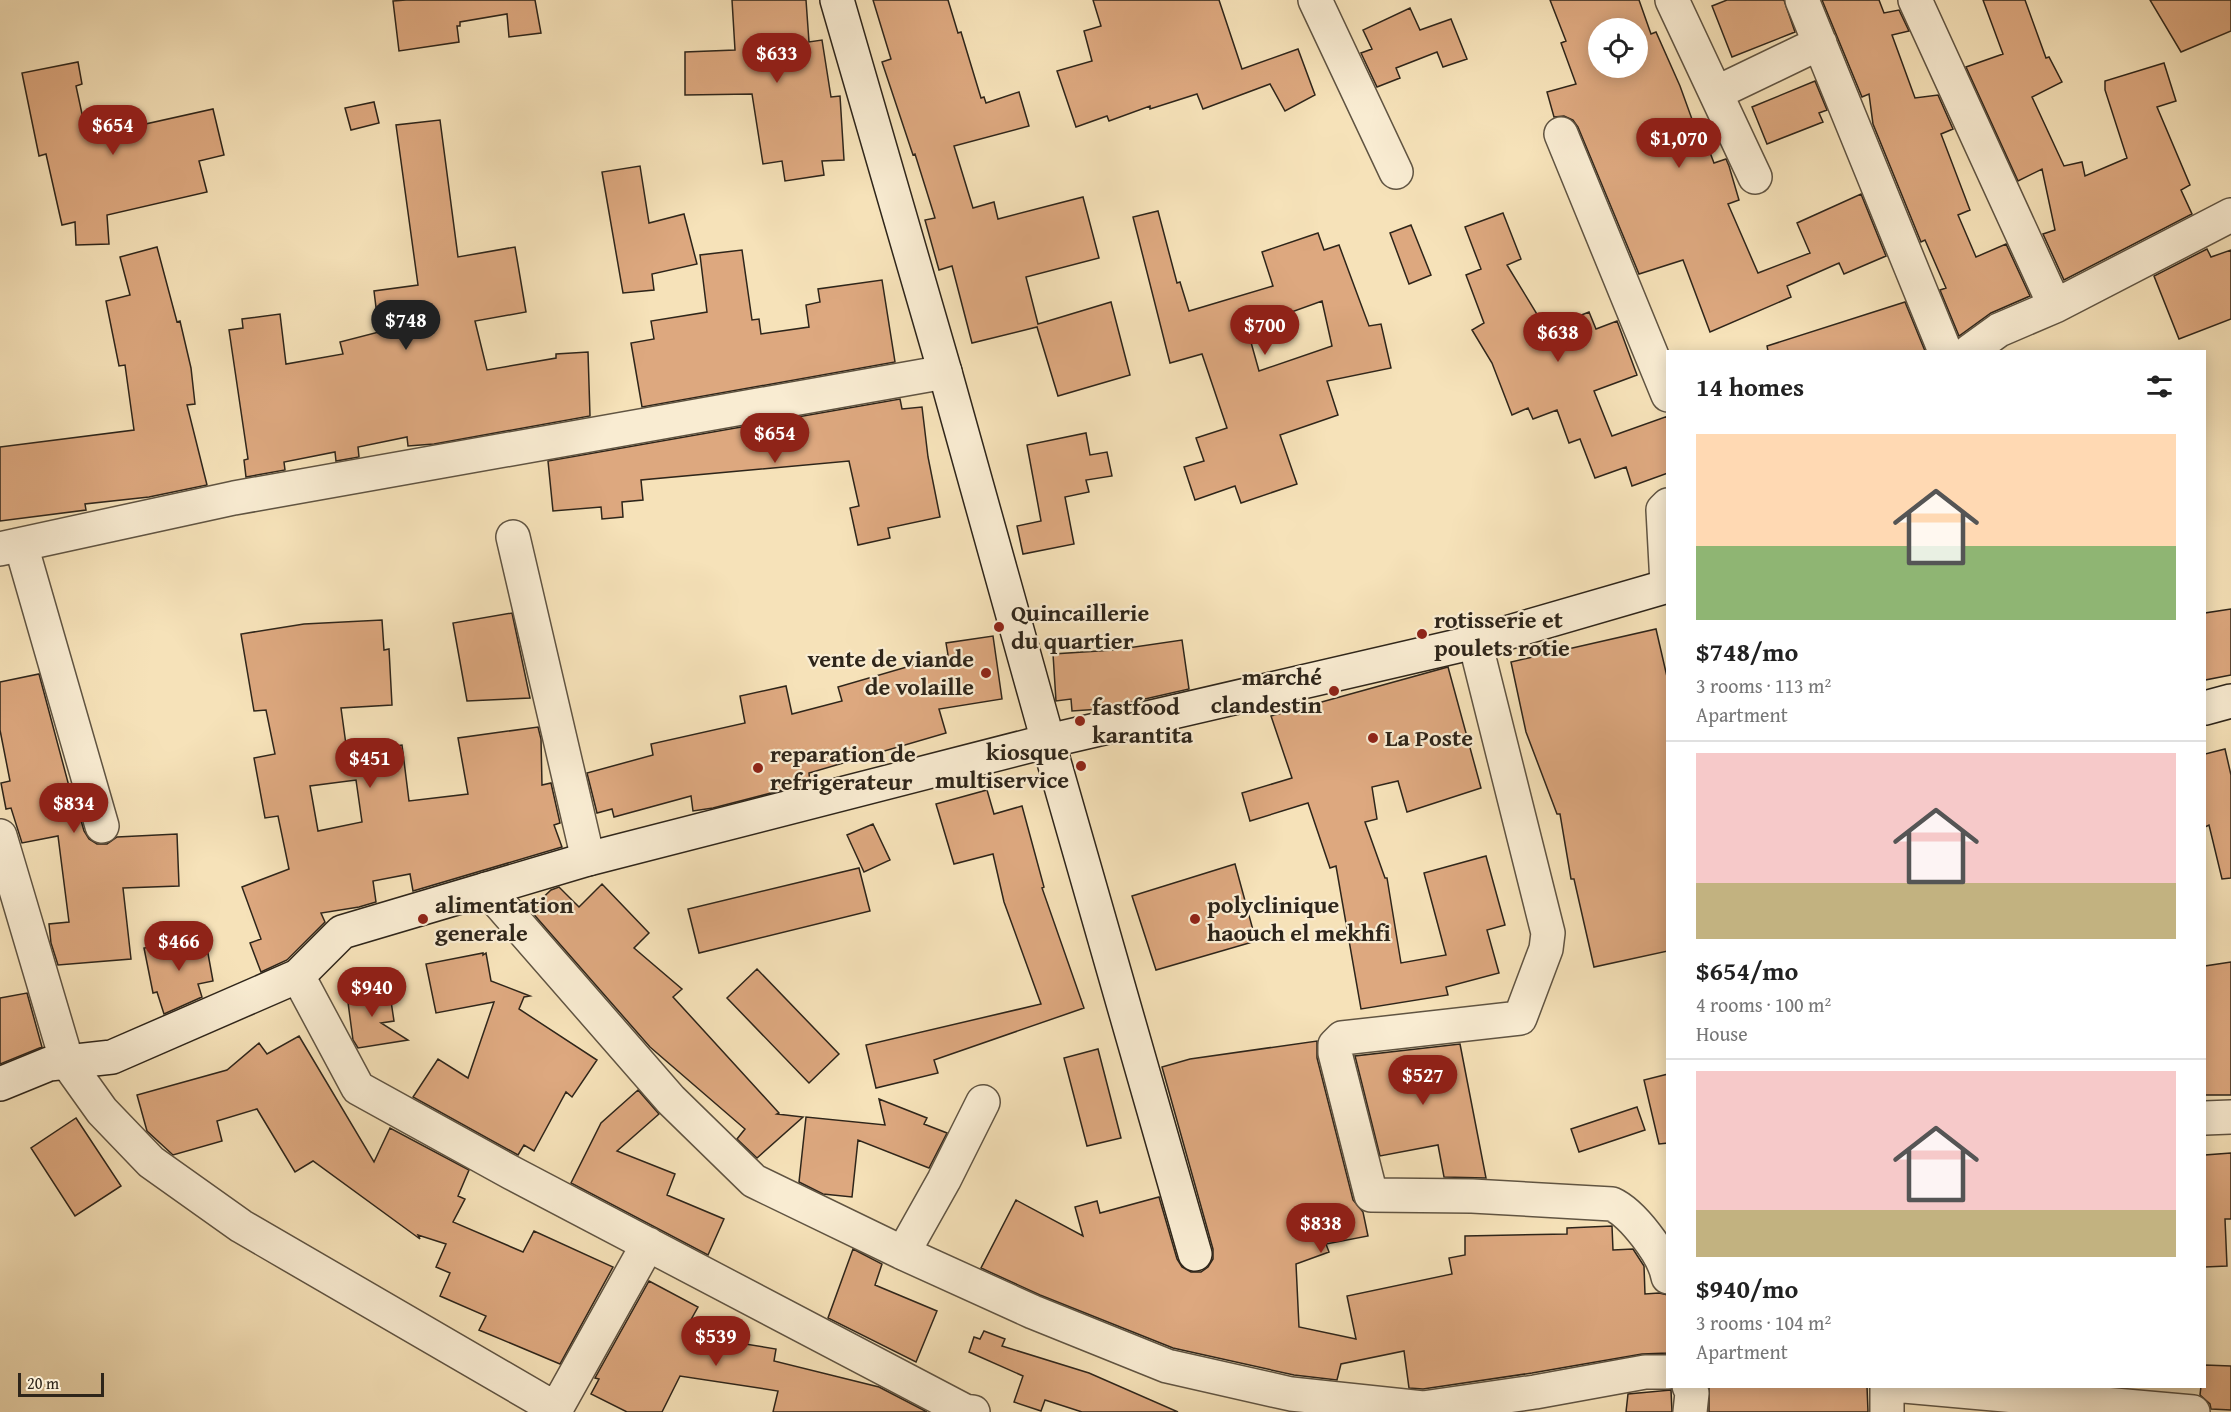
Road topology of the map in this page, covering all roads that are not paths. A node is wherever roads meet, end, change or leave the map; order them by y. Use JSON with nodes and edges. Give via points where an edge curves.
{"nodes":[{"id":1,"x":837,"y":0,"type":"edge"},
{"id":2,"x":1315,"y":0,"type":"edge"},
{"id":3,"x":1671,"y":0,"type":"edge"},
{"id":4,"x":1802,"y":0,"type":"edge"},
{"id":5,"x":1916,"y":0,"type":"edge"},
{"id":6,"x":1820,"y":43,"type":"junction"},
{"id":7,"x":1716,"y":93,"type":"junction"},
{"id":8,"x":1561,"y":134,"type":"dead end"},
{"id":9,"x":1396,"y":172,"type":"dead end"},
{"id":10,"x":1755,"y":177,"type":"dead end"},
{"id":11,"x":2231,"y":215,"type":"edge"},
{"id":12,"x":2055,"y":306,"type":"junction"},
{"id":13,"x":1945,"y":350,"type":"edge"},
{"id":14,"x":1971,"y":350,"type":"edge"},
{"id":15,"x":945,"y":372,"type":"junction"},
{"id":16,"x":1666,"y":390,"type":"edge"},
{"id":17,"x":1666,"y":507,"type":"edge"},
{"id":18,"x":513,"y":537,"type":"dead end"},
{"id":19,"x":11,"y":547,"type":"edge"},
{"id":20,"x":1666,"y":555,"type":"edge"},
{"id":21,"x":1666,"y":586,"type":"edge"},
{"id":22,"x":1475,"y":642,"type":"junction"},
{"id":23,"x":2231,"y":701,"type":"edge"},
{"id":24,"x":2206,"y":708,"type":"edge"},
{"id":25,"x":1048,"y":741,"type":"junction"},
{"id":26,"x":102,"y":826,"type":"dead end"},
{"id":27,"x":0,"y":836,"type":"edge"},
{"id":28,"x":588,"y":859,"type":"junction"},
{"id":29,"x":487,"y":889,"type":"junction"},
{"id":30,"x":298,"y":975,"type":"junction"},
{"id":31,"x":67,"y":1062,"type":"junction"},
{"id":32,"x":0,"y":1084,"type":"edge"},
{"id":33,"x":983,"y":1102,"type":"dead end"},
{"id":34,"x":2231,"y":1117,"type":"edge"},
{"id":35,"x":2206,"y":1118,"type":"edge"},
{"id":36,"x":648,"y":1244,"type":"junction"},
{"id":37,"x":903,"y":1253,"type":"junction"},
{"id":38,"x":1195,"y":1254,"type":"dead end"},
{"id":39,"x":1666,"y":1263,"type":"edge"},
{"id":40,"x":1666,"y":1372,"type":"edge"},
{"id":41,"x":1690,"y":1388,"type":"edge"},
{"id":42,"x":1887,"y":1388,"type":"edge"},
{"id":43,"x":1927,"y":1388,"type":"edge"},
{"id":44,"x":973,"y":1412,"type":"edge"},
{"id":45,"x":1690,"y":1412,"type":"edge"},
{"id":46,"x":1887,"y":1412,"type":"edge"},
{"id":47,"x":2193,"y":1412,"type":"edge"}],
"edges":[{"from":1,"to":15,"type":"street"},
{"from":2,"to":9,"type":"street"},
{"from":3,"to":7,"type":"street"},
{"from":4,"to":6,"type":"street"},
{"from":5,"to":12,"type":"street"},
{"from":6,"to":7,"type":"street"},
{"from":6,"to":13,"type":"street"},
{"from":7,"to":10,"type":"street"},
{"from":8,"to":16,"type":"street"},
{"from":11,"to":12,"type":"street"},
{"from":12,"to":14,"type":"street","via":[[2000,330]]},
{"from":15,"to":19,"type":"street","via":[[234,498]]},
{"from":15,"to":25,"type":"street"},
{"from":17,"to":20,"type":"street"},
{"from":18,"to":28,"type":"street"},
{"from":19,"to":26,"type":"street"},
{"from":21,"to":22,"type":"street"},
{"from":22,"to":25,"type":"street"},
{"from":22,"to":39,"type":"street","via":[[1548,933],[1546,949],[1520,1018],[1341,1038],[1335,1045],[1371,1195],[1612,1204],[1623,1209]]},
{"from":23,"to":24,"type":"street"},
{"from":25,"to":28,"type":"street"},
{"from":25,"to":38,"type":"street"},
{"from":27,"to":31,"type":"street"},
{"from":28,"to":29,"type":"street"},
{"from":29,"to":30,"type":"street","via":[[342,932]]},
{"from":29,"to":37,"type":"street","via":[[671,1100],[754,1181]]},
{"from":30,"to":31,"type":"street","via":[[112,1057]]},
{"from":30,"to":36,"type":"street","via":[[358,1088]]},
{"from":31,"to":32,"type":"street","via":[[49,1064]]},
{"from":31,"to":36,"type":"street","via":[[102,1111],[151,1162],[241,1226],[556,1409]]},
{"from":33,"to":37,"type":"street"},
{"from":34,"to":35,"type":"street"},
{"from":36,"to":44,"type":"street"},
{"from":37,"to":40,"type":"street","via":[[1033,1312],[1167,1366],[1291,1394],[1423,1408],[1645,1372]]},
{"from":41,"to":45,"type":"street"},
{"from":42,"to":46,"type":"street"},
{"from":43,"to":47,"type":"street"}]}
